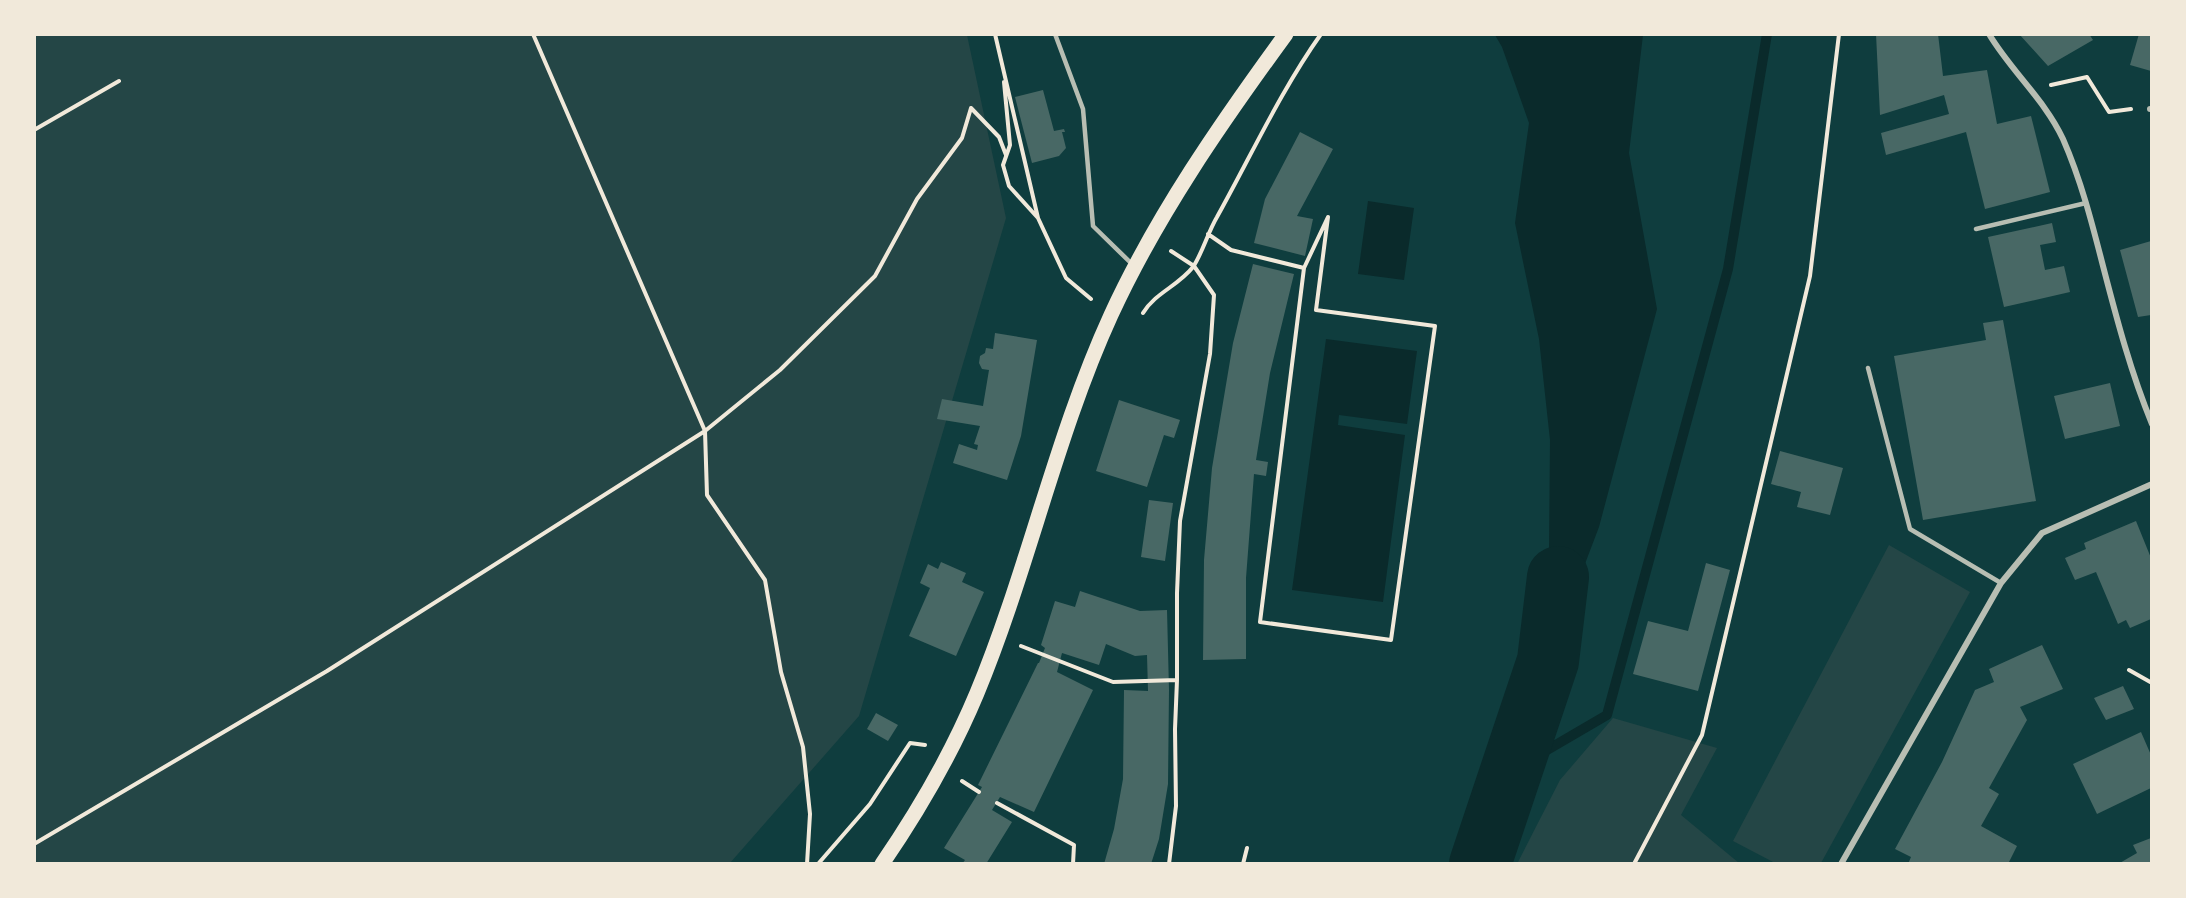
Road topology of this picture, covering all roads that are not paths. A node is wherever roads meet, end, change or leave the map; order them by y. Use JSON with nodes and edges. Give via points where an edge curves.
{"nodes":[{"id":1,"x":1055,"y":34,"type":"edge"},
{"id":2,"x":1286,"y":34,"type":"edge"},
{"id":3,"x":1989,"y":34,"type":"edge"},
{"id":4,"x":2086,"y":203,"type":"junction"},
{"id":5,"x":1976,"y":229,"type":"dead end"},
{"id":6,"x":1136,"y":267,"type":"junction"},
{"id":7,"x":1868,"y":368,"type":"dead end"},
{"id":8,"x":2151,"y":424,"type":"edge"},
{"id":9,"x":2151,"y":484,"type":"edge"},
{"id":10,"x":2001,"y":583,"type":"junction"},
{"id":11,"x":882,"y":864,"type":"edge"},
{"id":12,"x":1841,"y":864,"type":"edge"}],
"edges":[{"from":1,"to":6,"type":"lane","via":[[1083,108],[1093,226]]},
{"from":2,"to":6,"type":"main road","via":[[1217,132]]},
{"from":3,"to":4,"type":"street","via":[[2062,137]]},
{"from":4,"to":5,"type":"lane"},
{"from":4,"to":8,"type":"street","via":[[2121,337]]},
{"from":6,"to":11,"type":"main road","via":[[1111,316],[1077,402],[977,693],[951,750]]},
{"from":7,"to":10,"type":"lane","via":[[1910,529]]},
{"from":9,"to":10,"type":"street","via":[[2042,533]]},
{"from":10,"to":12,"type":"street"}]}
